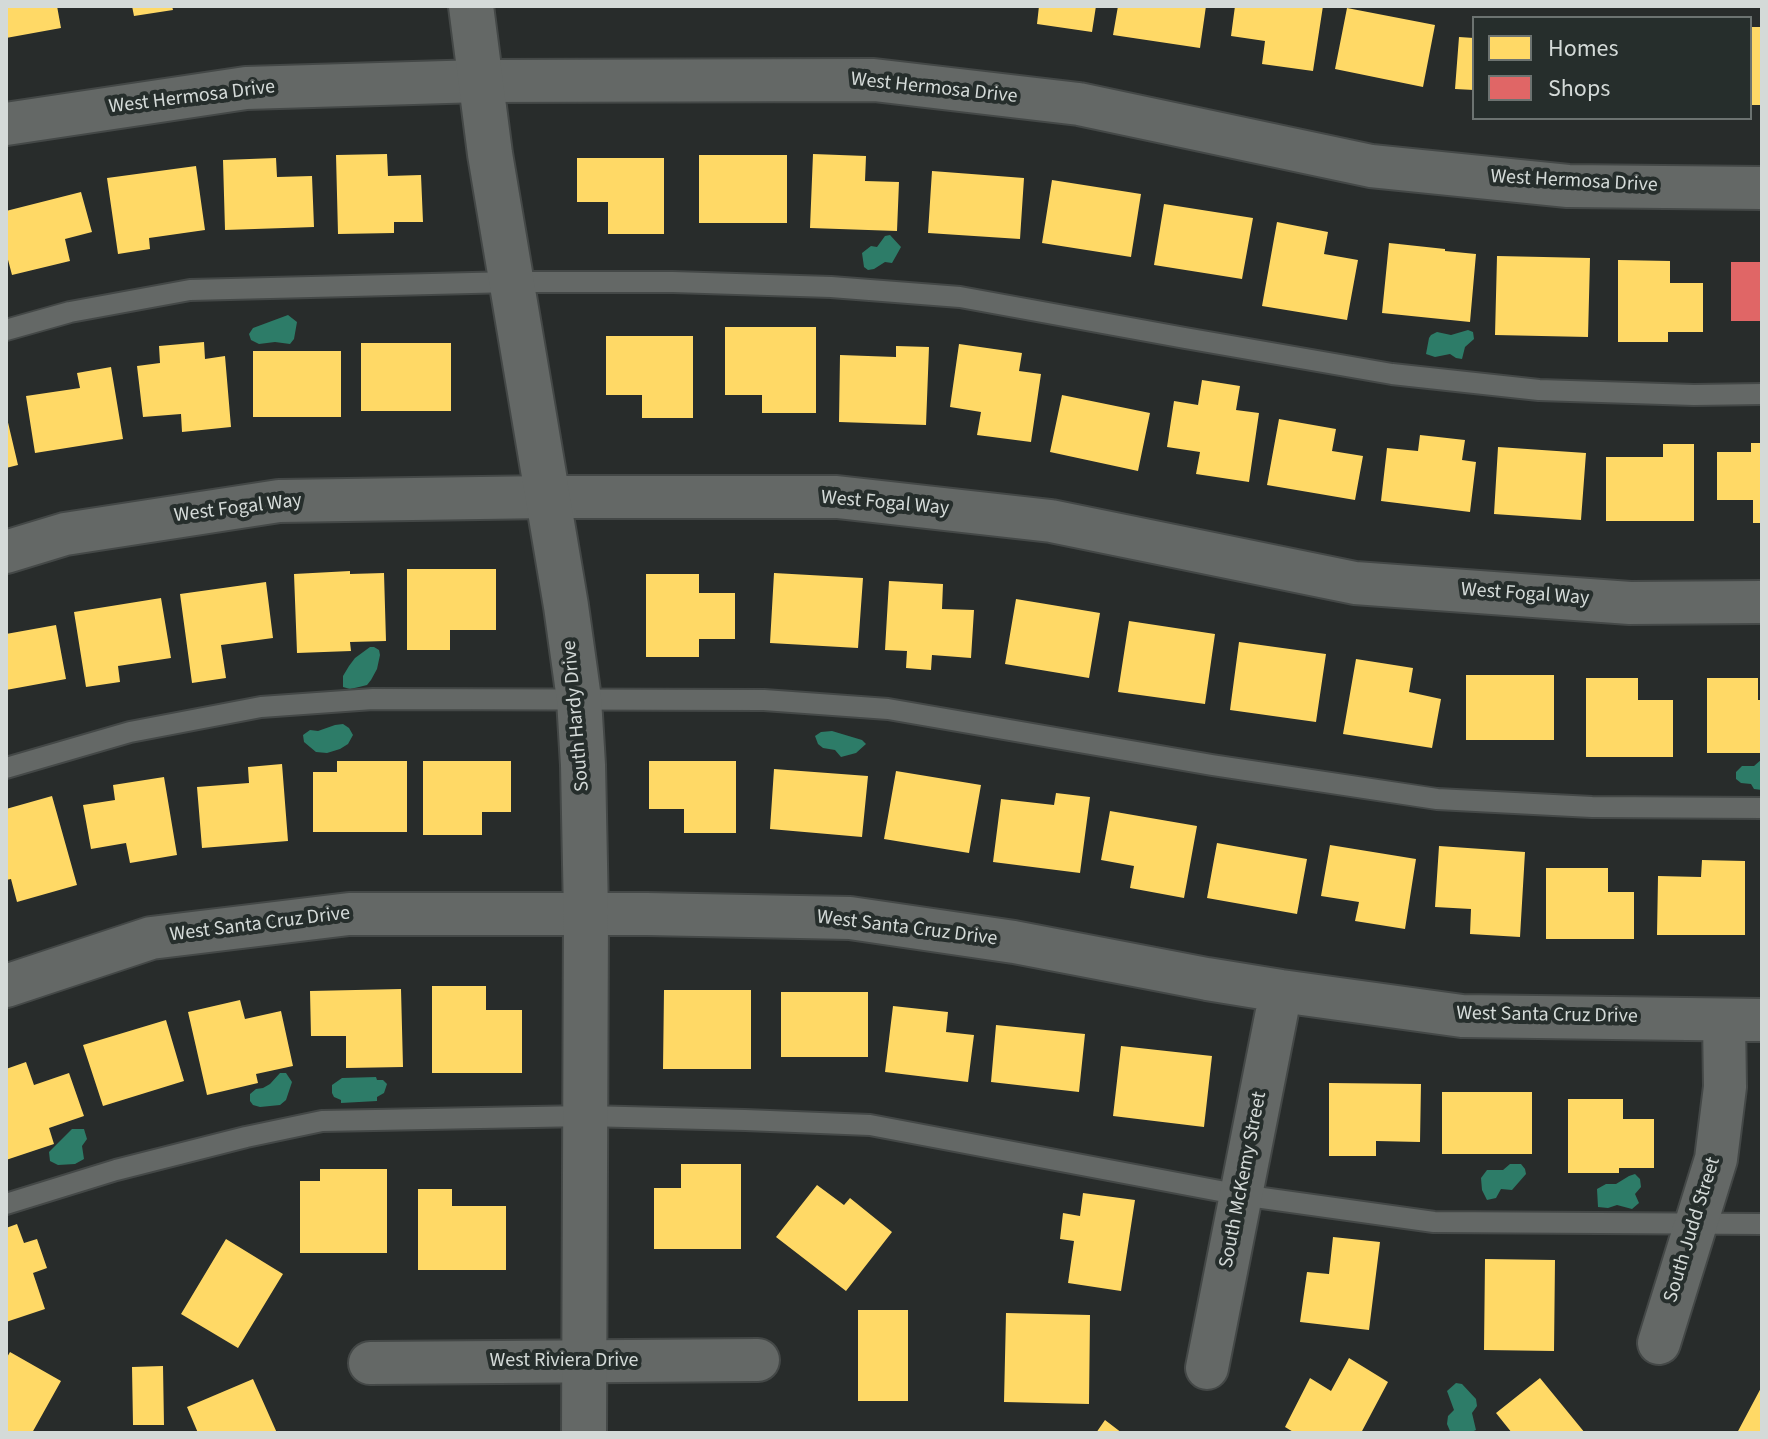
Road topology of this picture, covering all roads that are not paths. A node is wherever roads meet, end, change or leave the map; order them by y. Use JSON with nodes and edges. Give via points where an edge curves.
{"nodes":[{"id":1,"x":471,"y":6,"type":"edge"},
{"id":2,"x":480,"y":81,"type":"junction"},
{"id":3,"x":6,"y":124,"type":"edge"},
{"id":4,"x":1762,"y":188,"type":"edge"},
{"id":5,"x":512,"y":282,"type":"junction"},
{"id":6,"x":6,"y":330,"type":"edge"},
{"id":7,"x":1762,"y":394,"type":"edge"},
{"id":8,"x":548,"y":497,"type":"junction"},
{"id":9,"x":6,"y":552,"type":"edge"},
{"id":10,"x":1762,"y":602,"type":"edge"},
{"id":11,"x":579,"y":699,"type":"junction"},
{"id":12,"x":6,"y":768,"type":"edge"},
{"id":13,"x":1762,"y":808,"type":"edge"},
{"id":14,"x":586,"y":913,"type":"junction"},
{"id":15,"x":6,"y":986,"type":"edge"},
{"id":16,"x":1281,"y":991,"type":"junction"},
{"id":17,"x":1743,"y":1020,"type":"edge"},
{"id":18,"x":586,"y":1116,"type":"junction"},
{"id":19,"x":1241,"y":1195,"type":"junction"},
{"id":20,"x":6,"y":1204,"type":"edge"},
{"id":21,"x":1696,"y":1224,"type":"junction"},
{"id":22,"x":1762,"y":1224,"type":"edge"},
{"id":23,"x":1659,"y":1343,"type":"dead end"},
{"id":24,"x":758,"y":1360,"type":"dead end"},
{"id":25,"x":370,"y":1363,"type":"dead end"},
{"id":26,"x":583,"y":1363,"type":"junction"},
{"id":27,"x":1207,"y":1368,"type":"dead end"},
{"id":28,"x":584,"y":1433,"type":"edge"}],
"edges":[{"from":1,"to":2,"type":"street","name":"South Hardy Drive"},
{"from":2,"to":3,"type":"street","name":"West Hermosa Drive","via":[[246,88]]},
{"from":2,"to":4,"type":"street","name":"West Hermosa Drive","via":[[874,80],[1079,104],[1371,166],[1568,186]]},
{"from":2,"to":5,"type":"street","name":"South Hardy Drive"},
{"from":5,"to":6,"type":"lane","via":[[190,290]]},
{"from":5,"to":7,"type":"lane","via":[[831,287],[960,297],[1392,374],[1539,390]]},
{"from":5,"to":8,"type":"street","name":"South Hardy Drive"},
{"from":8,"to":9,"type":"street","name":"West Fogal Way","via":[[279,501],[65,534]]},
{"from":8,"to":10,"type":"street","name":"West Fogal Way","via":[[837,497],[1051,521],[1355,583],[1630,603]]},
{"from":8,"to":11,"type":"street","name":"South Hardy Drive"},
{"from":11,"to":12,"type":"lane","via":[[373,699],[261,707],[130,732]]},
{"from":11,"to":13,"type":"lane","via":[[764,700],[888,709],[1437,799]]},
{"from":11,"to":14,"type":"street","name":"South Hardy Drive"},
{"from":14,"to":15,"type":"street","name":"West Santa Cruz Drive","via":[[349,914],[151,938]]},
{"from":14,"to":16,"type":"street","name":"West Santa Cruz Drive","via":[[850,918]]},
{"from":14,"to":18,"type":"street","name":"South Hardy Drive"},
{"from":16,"to":17,"type":"street","name":"West Santa Cruz Drive","via":[[1462,1016]]},
{"from":16,"to":19,"type":"street","name":"South McKemy Street"},
{"from":17,"to":21,"type":"street","name":"South Judd Street","via":[[1725,1087],[1716,1159]]},
{"from":18,"to":19,"type":"lane","via":[[870,1125]]},
{"from":18,"to":20,"type":"lane","via":[[322,1121],[116,1170]]},
{"from":18,"to":26,"type":"street","name":"South Hardy Drive"},
{"from":19,"to":21,"type":"lane","via":[[1434,1222]]},
{"from":19,"to":27,"type":"street","name":"South McKemy Street"},
{"from":21,"to":22,"type":"lane"},
{"from":21,"to":23,"type":"street","name":"South Judd Street"},
{"from":24,"to":26,"type":"street","name":"West Riviera Drive"},
{"from":25,"to":26,"type":"street","name":"West Riviera Drive"},
{"from":26,"to":28,"type":"street","name":"South Hardy Drive"}]}
